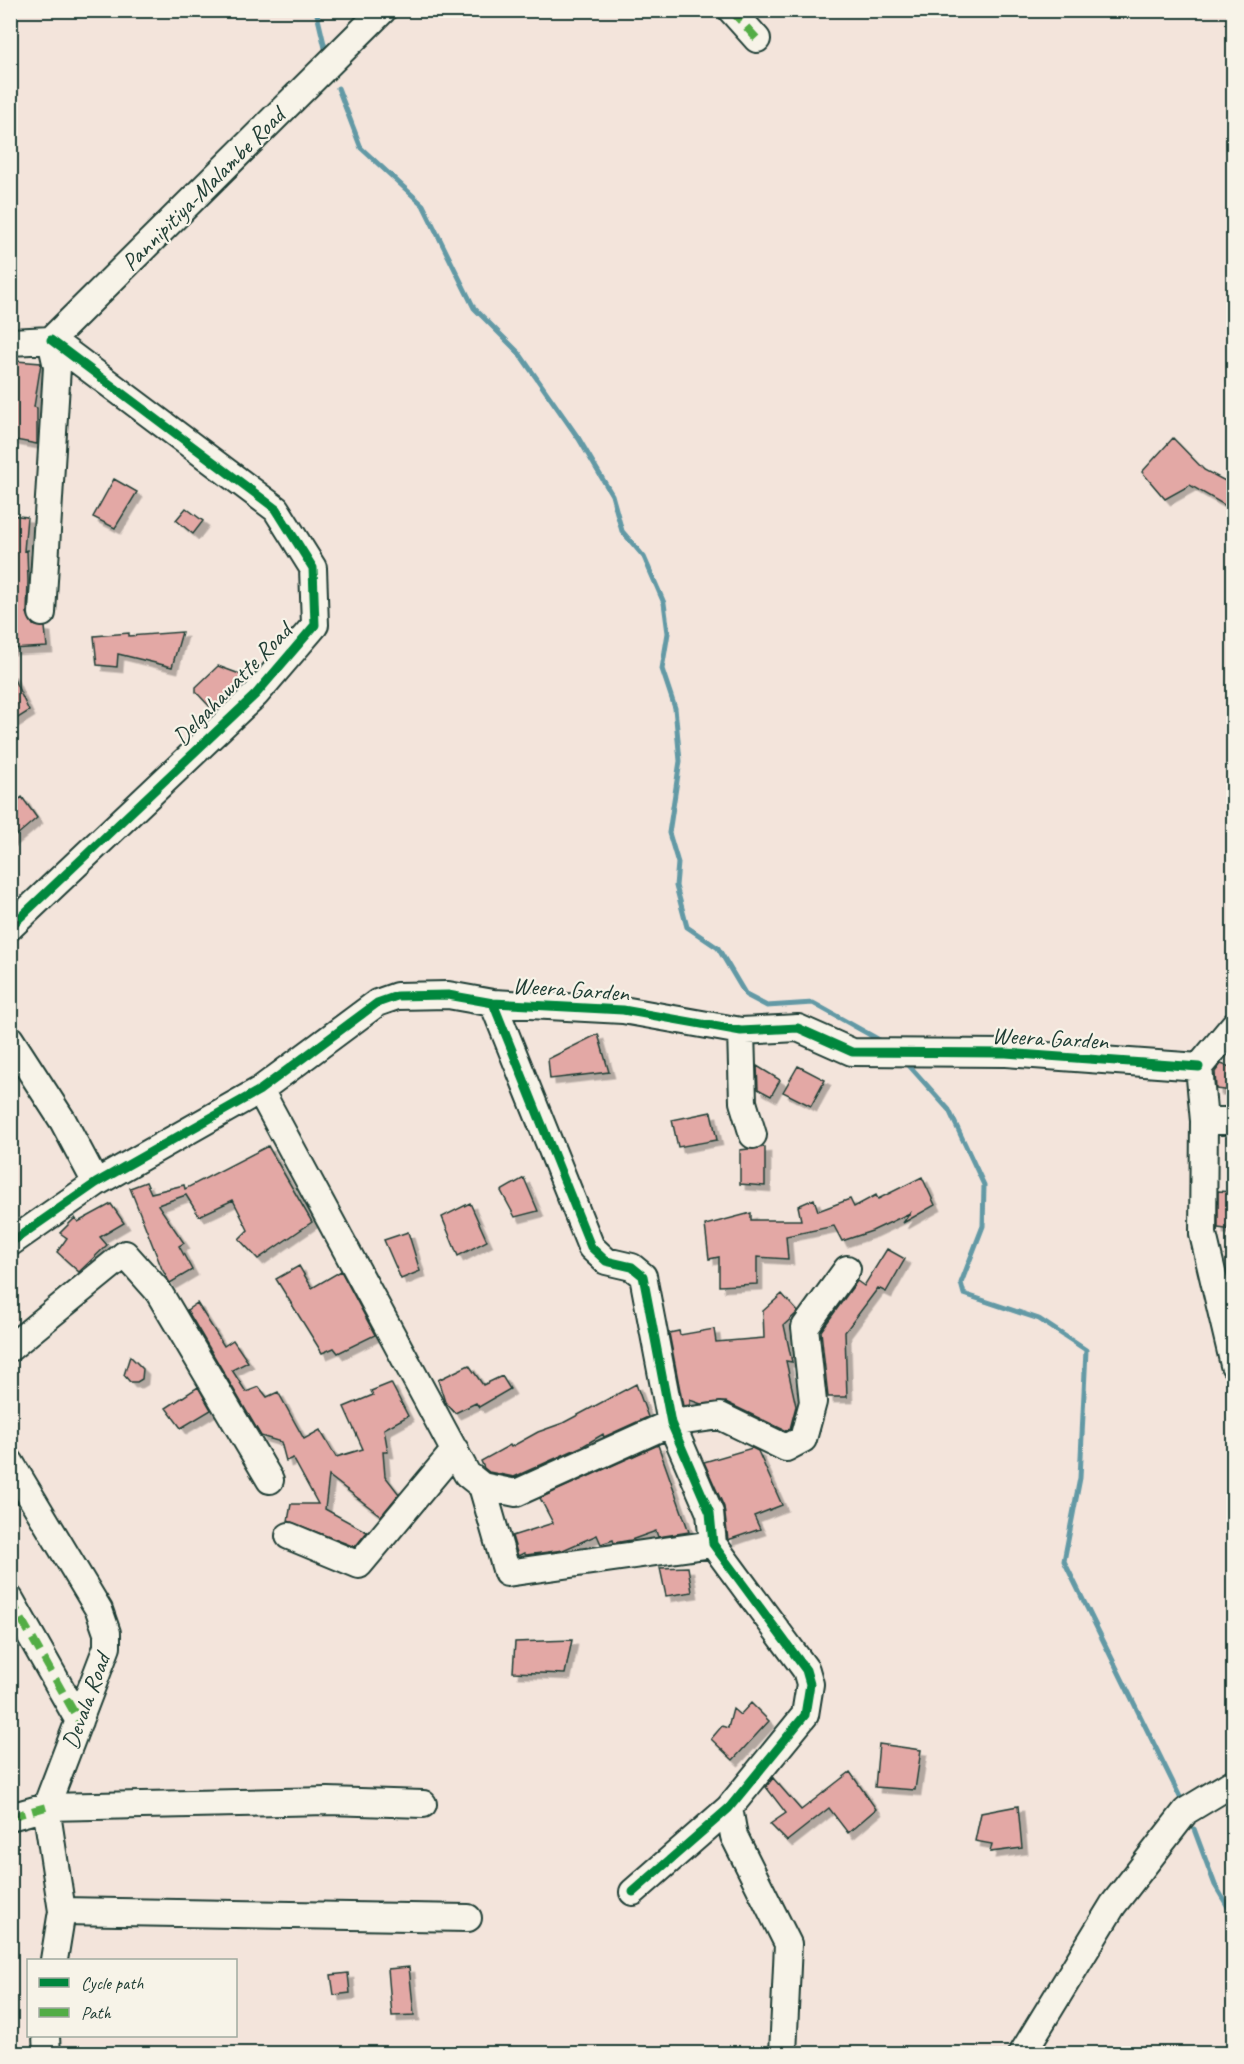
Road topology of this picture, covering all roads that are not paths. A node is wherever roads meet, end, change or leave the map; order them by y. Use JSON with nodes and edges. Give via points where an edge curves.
{"nodes":[{"id":1,"x":384,"y":10,"type":"edge"},
{"id":2,"x":731,"y":10,"type":"edge"},
{"id":3,"x":758,"y":39,"type":"dead end"},
{"id":4,"x":51,"y":340,"type":"junction"},
{"id":5,"x":10,"y":342,"type":"edge"},
{"id":6,"x":42,"y":613,"type":"dead end"},
{"id":7,"x":10,"y":927,"type":"edge"},
{"id":8,"x":493,"y":1003,"type":"junction"},
{"id":9,"x":1233,"y":1024,"type":"edge"},
{"id":10,"x":741,"y":1031,"type":"junction"},
{"id":11,"x":10,"y":1039,"type":"edge"},
{"id":12,"x":1199,"y":1067,"type":"junction"},
{"id":13,"x":260,"y":1090,"type":"junction"},
{"id":14,"x":1204,"y":1121,"type":"junction"},
{"id":15,"x":1233,"y":1121,"type":"edge"},
{"id":16,"x":753,"y":1136,"type":"dead end"},
{"id":17,"x":96,"y":1183,"type":"junction"},
{"id":18,"x":10,"y":1243,"type":"edge"},
{"id":19,"x":847,"y":1269,"type":"dead end"},
{"id":20,"x":10,"y":1348,"type":"edge"},
{"id":21,"x":1233,"y":1365,"type":"edge"},
{"id":22,"x":671,"y":1423,"type":"junction"},
{"id":23,"x":455,"y":1450,"type":"junction"},
{"id":24,"x":10,"y":1462,"type":"edge"},
{"id":25,"x":270,"y":1480,"type":"dead end"},
{"id":26,"x":482,"y":1486,"type":"junction"},
{"id":27,"x":289,"y":1536,"type":"dead end"},
{"id":28,"x":713,"y":1544,"type":"junction"},
{"id":29,"x":10,"y":1599,"type":"edge"},
{"id":30,"x":79,"y":1721,"type":"junction"},
{"id":31,"x":1233,"y":1782,"type":"edge"},
{"id":32,"x":423,"y":1804,"type":"dead end"},
{"id":33,"x":46,"y":1807,"type":"junction"},
{"id":34,"x":729,"y":1808,"type":"junction"},
{"id":35,"x":10,"y":1817,"type":"edge"},
{"id":36,"x":633,"y":1892,"type":"dead end"},
{"id":37,"x":62,"y":1911,"type":"junction"},
{"id":38,"x":468,"y":1918,"type":"dead end"},
{"id":39,"x":54,"y":1959,"type":"edge"},
{"id":40,"x":46,"y":2037,"type":"edge"},
{"id":41,"x":47,"y":2054,"type":"edge"},
{"id":42,"x":783,"y":2054,"type":"edge"},
{"id":43,"x":1022,"y":2054,"type":"edge"}],
"edges":[{"from":1,"to":4,"type":"street","name":"Pannipitiya-Malambe Road"},
{"from":2,"to":3,"type":"street"},
{"from":4,"to":5,"type":"street"},
{"from":4,"to":6,"type":"street","via":[[57,367]]},
{"from":4,"to":7,"type":"street","name":"Delgahawatte Road","via":[[276,509],[313,568],[315,625],[256,694]]},
{"from":8,"to":10,"type":"street","name":"Weera Garden","via":[[623,1010]]},
{"from":8,"to":13,"type":"street","name":"Weera Garden","via":[[448,995],[397,996],[377,1003]]},
{"from":8,"to":22,"type":"street","via":[[591,1247],[606,1261],[632,1267],[643,1276]]},
{"from":9,"to":12,"type":"street"},
{"from":10,"to":12,"type":"street","name":"Weera Garden","via":[[798,1028],[852,1052],[1006,1053]]},
{"from":10,"to":16,"type":"street","via":[[743,1102]]},
{"from":11,"to":17,"type":"street","via":[[63,1121]]},
{"from":12,"to":14,"type":"street"},
{"from":13,"to":17,"type":"street","name":"Weera Garden"},
{"from":13,"to":23,"type":"street"},
{"from":14,"to":15,"type":"street"},
{"from":14,"to":21,"type":"street","via":[[1203,1234]]},
{"from":17,"to":18,"type":"street","name":"Weera Garden"},
{"from":19,"to":22,"type":"street","via":[[805,1327],[813,1402],[803,1439],[786,1448],[720,1416]]},
{"from":20,"to":25,"type":"street","via":[[125,1254],[158,1291]]},
{"from":22,"to":26,"type":"street","via":[[516,1493]]},
{"from":22,"to":28,"type":"street","via":[[710,1513]]},
{"from":23,"to":26,"type":"street","via":[[467,1474]]},
{"from":23,"to":27,"type":"street","via":[[359,1565]]},
{"from":24,"to":30,"type":"street","name":"Devala Road","via":[[99,1610],[107,1633],[107,1647]]},
{"from":26,"to":28,"type":"street","via":[[507,1573]]},
{"from":28,"to":34,"type":"street","via":[[806,1670],[810,1684],[805,1715]]},
{"from":29,"to":30,"type":"street"},
{"from":30,"to":33,"type":"street","name":"Devala Road"},
{"from":31,"to":43,"type":"street","via":[[1186,1811],[1113,1905]]},
{"from":32,"to":33,"type":"street","via":[[328,1801]]},
{"from":33,"to":35,"type":"street"},
{"from":33,"to":37,"type":"street","name":"Devala Road"},
{"from":34,"to":36,"type":"street"},
{"from":34,"to":42,"type":"street","via":[[734,1836],[788,1944]]},
{"from":37,"to":38,"type":"street"},
{"from":37,"to":39,"type":"street","name":"Devala Road"},
{"from":40,"to":41,"type":"street"}]}
